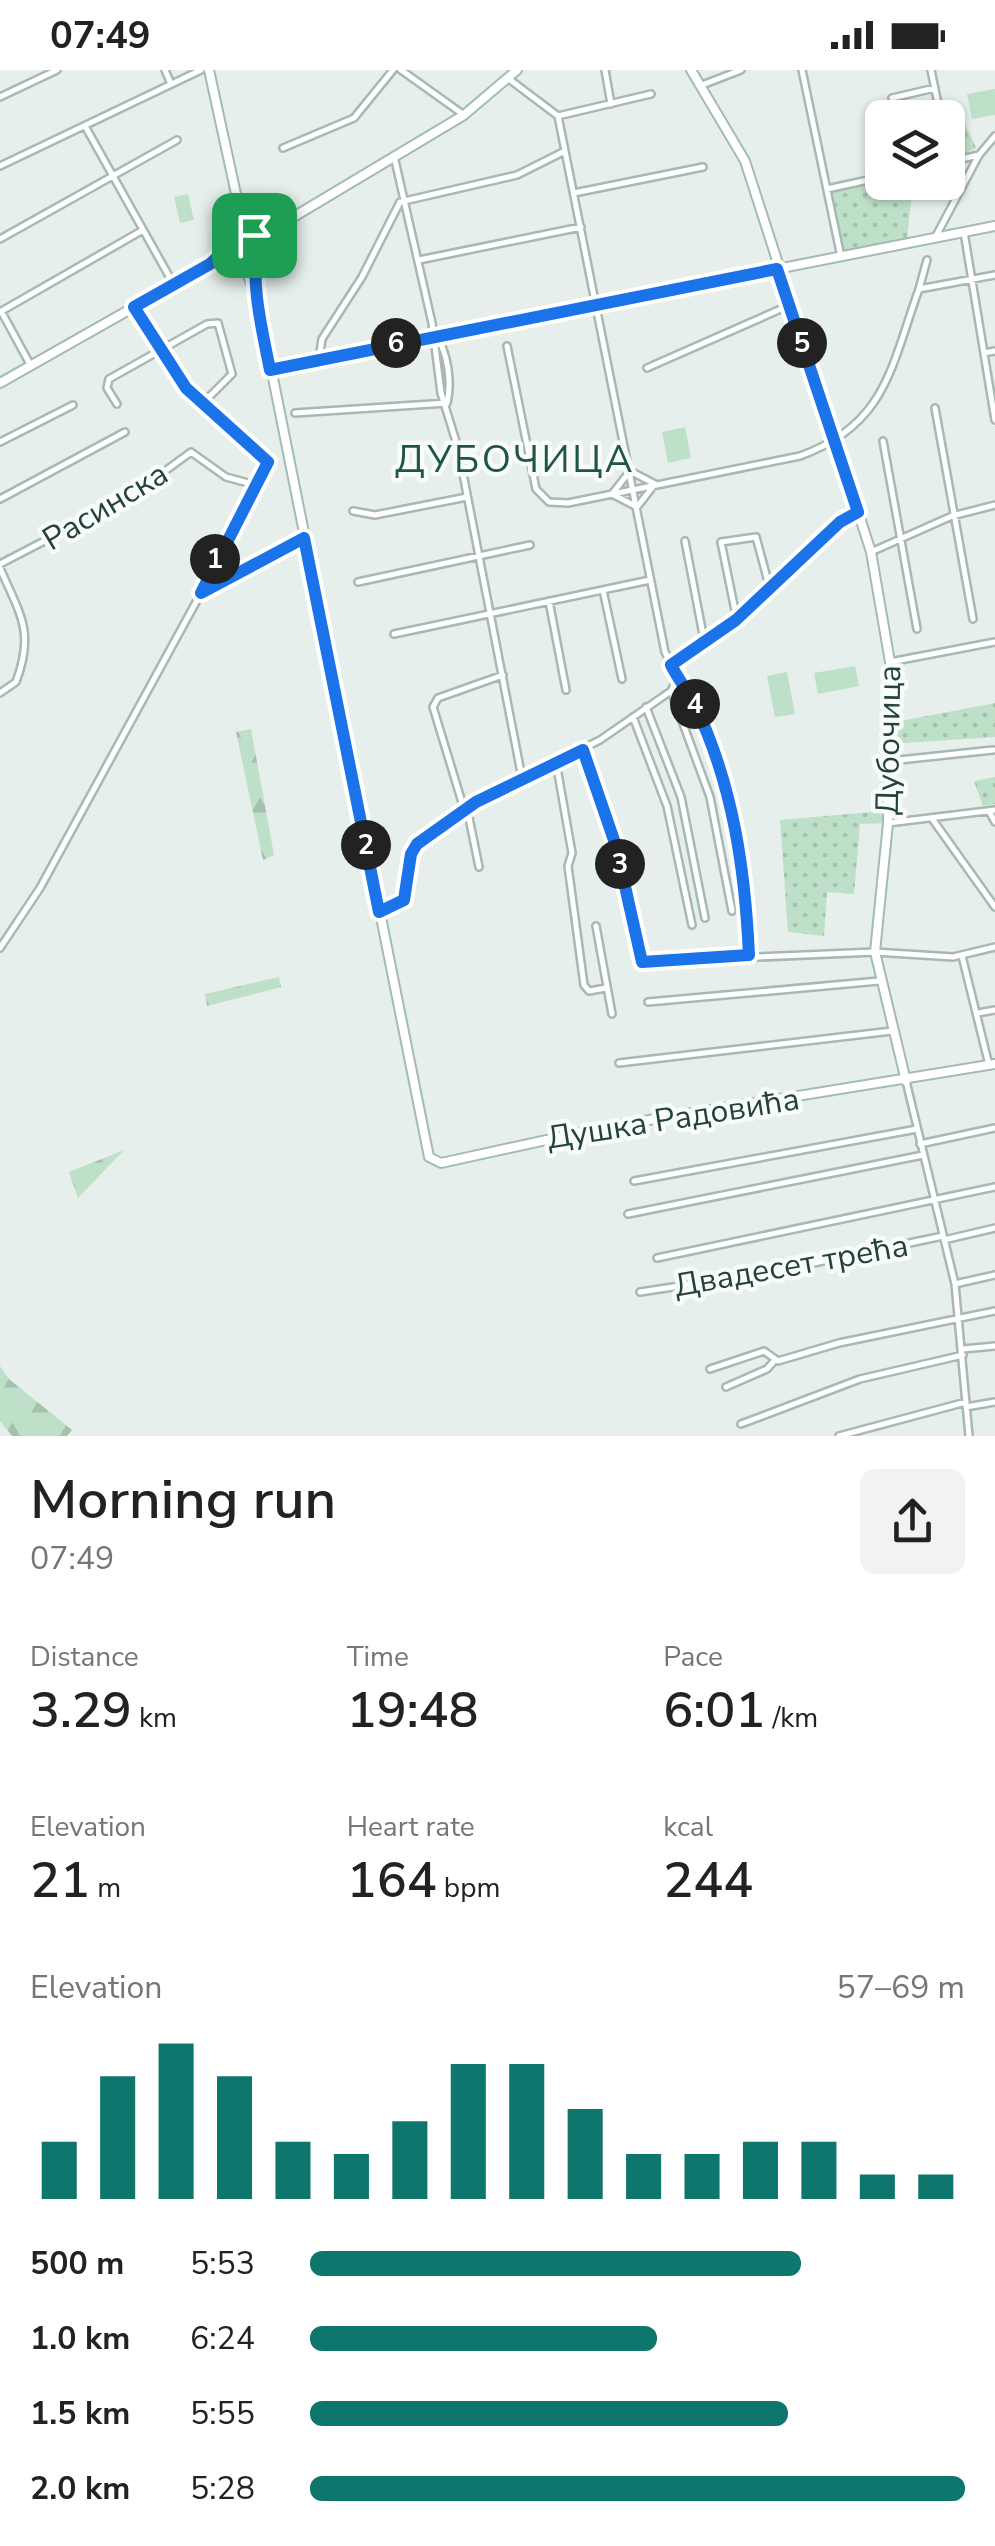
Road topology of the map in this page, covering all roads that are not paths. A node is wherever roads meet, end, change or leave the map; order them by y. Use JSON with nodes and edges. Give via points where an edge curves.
{"nodes":[{"id":1,"x":57,"y":70,"type":"edge"},
{"id":2,"x":165,"y":70,"type":"edge"},
{"id":3,"x":201,"y":70,"type":"edge"},
{"id":4,"x":210,"y":70,"type":"edge"},
{"id":5,"x":393,"y":70,"type":"edge"},
{"id":6,"x":517,"y":70,"type":"edge"},
{"id":7,"x":605,"y":70,"type":"edge"},
{"id":8,"x":691,"y":70,"type":"edge"},
{"id":9,"x":741,"y":70,"type":"edge"},
{"id":10,"x":802,"y":70,"type":"edge"},
{"id":11,"x":932,"y":70,"type":"edge"},
{"id":12,"x":407,"y":71,"type":"edge"},
{"id":13,"x":509,"y":79,"type":"junction"},
{"id":14,"x":171,"y":84,"type":"junction"},
{"id":15,"x":702,"y":84,"type":"junction"},
{"id":16,"x":935,"y":88,"type":"junction"},
{"id":17,"x":651,"y":94,"type":"dead end"},
{"id":18,"x":0,"y":97,"type":"edge"},
{"id":19,"x":892,"y":98,"type":"dead end"},
{"id":20,"x":937,"y":100,"type":"edge"},
{"id":21,"x":611,"y":104,"type":"junction"},
{"id":22,"x":464,"y":115,"type":"junction"},
{"id":23,"x":558,"y":116,"type":"junction"},
{"id":24,"x":85,"y":126,"type":"junction"},
{"id":25,"x":995,"y":136,"type":"edge"},
{"id":26,"x":177,"y":140,"type":"dead end"},
{"id":27,"x":283,"y":148,"type":"dead end"},
{"id":28,"x":565,"y":150,"type":"junction"},
{"id":29,"x":978,"y":155,"type":"junction"},
{"id":30,"x":394,"y":156,"type":"junction"},
{"id":31,"x":965,"y":158,"type":"edge"},
{"id":32,"x":0,"y":166,"type":"edge"},
{"id":33,"x":704,"y":168,"type":"dead end"},
{"id":34,"x":113,"y":176,"type":"junction"},
{"id":35,"x":865,"y":181,"type":"edge"},
{"id":36,"x":827,"y":189,"type":"junction"},
{"id":37,"x":574,"y":193,"type":"junction"},
{"id":38,"x":406,"y":199,"type":"junction"},
{"id":39,"x":238,"y":203,"type":"junction"},
{"id":40,"x":244,"y":212,"type":"junction"},
{"id":41,"x":277,"y":226,"type":"junction"},
{"id":42,"x":995,"y":226,"type":"edge"},
{"id":43,"x":581,"y":227,"type":"junction"},
{"id":44,"x":143,"y":230,"type":"junction"},
{"id":45,"x":250,"y":232,"type":"junction"},
{"id":46,"x":964,"y":232,"type":"junction"},
{"id":47,"x":936,"y":238,"type":"junction"},
{"id":48,"x":0,"y":240,"type":"edge"},
{"id":49,"x":237,"y":247,"type":"junction"},
{"id":50,"x":256,"y":249,"type":"junction"},
{"id":51,"x":841,"y":257,"type":"junction"},
{"id":52,"x":220,"y":260,"type":"junction"},
{"id":53,"x":420,"y":260,"type":"junction"},
{"id":54,"x":927,"y":260,"type":"dead end"},
{"id":55,"x":210,"y":264,"type":"junction"},
{"id":56,"x":777,"y":269,"type":"junction"},
{"id":57,"x":248,"y":274,"type":"junction"},
{"id":58,"x":995,"y":275,"type":"edge"},
{"id":59,"x":971,"y":280,"type":"junction"},
{"id":60,"x":174,"y":284,"type":"junction"},
{"id":61,"x":919,"y":289,"type":"junction"},
{"id":62,"x":258,"y":303,"type":"junction"},
{"id":63,"x":598,"y":304,"type":"junction"},
{"id":64,"x":790,"y":305,"type":"junction"},
{"id":65,"x":134,"y":307,"type":"junction"},
{"id":66,"x":0,"y":311,"type":"edge"},
{"id":67,"x":435,"y":335,"type":"junction"},
{"id":68,"x":507,"y":346,"type":"dead end"},
{"id":69,"x":159,"y":350,"type":"junction"},
{"id":70,"x":995,"y":351,"type":"edge"},
{"id":71,"x":984,"y":353,"type":"junction"},
{"id":72,"x":319,"y":359,"type":"junction"},
{"id":73,"x":31,"y":366,"type":"junction"},
{"id":74,"x":647,"y":368,"type":"dead end"},
{"id":75,"x":270,"y":370,"type":"junction"},
{"id":76,"x":0,"y":383,"type":"edge"},
{"id":77,"x":447,"y":402,"type":"junction"},
{"id":78,"x":203,"y":403,"type":"junction"},
{"id":79,"x":74,"y":404,"type":"dead end"},
{"id":80,"x":117,"y":404,"type":"dead end"},
{"id":81,"x":935,"y":408,"type":"dead end"},
{"id":82,"x":295,"y":412,"type":"dead end"},
{"id":83,"x":995,"y":420,"type":"edge"},
{"id":84,"x":125,"y":432,"type":"dead end"},
{"id":85,"x":0,"y":442,"type":"edge"},
{"id":86,"x":835,"y":442,"type":"junction"},
{"id":87,"x":882,"y":442,"type":"dead end"},
{"id":88,"x":630,"y":471,"type":"junction"},
{"id":89,"x":655,"y":484,"type":"junction"},
{"id":90,"x":259,"y":486,"type":"junction"},
{"id":91,"x":633,"y":489,"type":"junction"},
{"id":92,"x":612,"y":494,"type":"junction"},
{"id":93,"x":467,"y":497,"type":"junction"},
{"id":94,"x":0,"y":499,"type":"edge"},
{"id":95,"x":995,"y":506,"type":"edge"},
{"id":96,"x":636,"y":507,"type":"junction"},
{"id":97,"x":354,"y":511,"type":"dead end"},
{"id":98,"x":858,"y":512,"type":"junction"},
{"id":99,"x":952,"y":516,"type":"junction"},
{"id":100,"x":304,"y":538,"type":"junction"},
{"id":101,"x":900,"y":538,"type":"junction"},
{"id":102,"x":684,"y":541,"type":"dead end"},
{"id":103,"x":530,"y":546,"type":"dead end"},
{"id":104,"x":871,"y":552,"type":"junction"},
{"id":105,"x":480,"y":556,"type":"junction"},
{"id":106,"x":0,"y":567,"type":"edge"},
{"id":107,"x":650,"y":580,"type":"junction"},
{"id":108,"x":358,"y":582,"type":"dead end"},
{"id":109,"x":770,"y":589,"type":"junction"},
{"id":110,"x":603,"y":590,"type":"junction"},
{"id":111,"x":201,"y":593,"type":"junction"},
{"id":112,"x":549,"y":601,"type":"junction"},
{"id":113,"x":491,"y":612,"type":"junction"},
{"id":114,"x":972,"y":619,"type":"dead end"},
{"id":115,"x":736,"y":620,"type":"junction"},
{"id":116,"x":917,"y":630,"type":"dead end"},
{"id":117,"x":394,"y":634,"type":"dead end"},
{"id":118,"x":995,"y":642,"type":"edge"},
{"id":119,"x":706,"y":645,"type":"junction"},
{"id":120,"x":890,"y":662,"type":"junction"},
{"id":121,"x":671,"y":665,"type":"junction"},
{"id":122,"x":503,"y":675,"type":"junction"},
{"id":123,"x":676,"y":676,"type":"junction"},
{"id":124,"x":622,"y":679,"type":"dead end"},
{"id":125,"x":566,"y":690,"type":"dead end"},
{"id":126,"x":671,"y":691,"type":"junction"},
{"id":127,"x":0,"y":693,"type":"edge"},
{"id":128,"x":646,"y":708,"type":"junction"},
{"id":129,"x":633,"y":717,"type":"junction"},
{"id":130,"x":583,"y":750,"type":"junction"},
{"id":131,"x":993,"y":750,"type":"edge"},
{"id":132,"x":556,"y":762,"type":"junction"},
{"id":133,"x":890,"y":762,"type":"junction"},
{"id":134,"x":522,"y":778,"type":"junction"},
{"id":135,"x":465,"y":808,"type":"junction"},
{"id":136,"x":992,"y":810,"type":"edge"},
{"id":137,"x":933,"y":820,"type":"junction"},
{"id":138,"x":888,"y":822,"type":"junction"},
{"id":139,"x":995,"y":822,"type":"edge"},
{"id":140,"x":479,"y":867,"type":"dead end"},
{"id":141,"x":995,"y":907,"type":"edge"},
{"id":142,"x":732,"y":911,"type":"dead end"},
{"id":143,"x":379,"y":912,"type":"junction"},
{"id":144,"x":704,"y":918,"type":"dead end"},
{"id":145,"x":692,"y":925,"type":"dead end"},
{"id":146,"x":596,"y":926,"type":"dead end"},
{"id":147,"x":995,"y":947,"type":"edge"},
{"id":148,"x":0,"y":948,"type":"edge"},
{"id":149,"x":875,"y":952,"type":"junction"},
{"id":150,"x":749,"y":955,"type":"junction"},
{"id":151,"x":962,"y":956,"type":"junction"},
{"id":152,"x":879,"y":981,"type":"junction"},
{"id":153,"x":606,"y":988,"type":"junction"},
{"id":154,"x":648,"y":1002,"type":"dead end"},
{"id":155,"x":995,"y":1010,"type":"edge"},
{"id":156,"x":978,"y":1013,"type":"junction"},
{"id":157,"x":612,"y":1014,"type":"dead end"},
{"id":158,"x":892,"y":1031,"type":"junction"},
{"id":159,"x":619,"y":1064,"type":"dead end"},
{"id":160,"x":992,"y":1064,"type":"edge"},
{"id":161,"x":906,"y":1081,"type":"junction"},
{"id":162,"x":995,"y":1128,"type":"edge"},
{"id":163,"x":917,"y":1129,"type":"junction"},
{"id":164,"x":920,"y":1144,"type":"junction"},
{"id":165,"x":922,"y":1155,"type":"junction"},
{"id":166,"x":634,"y":1181,"type":"dead end"},
{"id":167,"x":995,"y":1188,"type":"edge"},
{"id":168,"x":933,"y":1199,"type":"junction"},
{"id":169,"x":628,"y":1214,"type":"dead end"},
{"id":170,"x":995,"y":1228,"type":"edge"},
{"id":171,"x":943,"y":1238,"type":"junction"},
{"id":172,"x":657,"y":1258,"type":"dead end"},
{"id":173,"x":995,"y":1275,"type":"edge"},
{"id":174,"x":955,"y":1284,"type":"junction"},
{"id":175,"x":640,"y":1292,"type":"dead end"},
{"id":176,"x":995,"y":1311,"type":"edge"},
{"id":177,"x":959,"y":1319,"type":"junction"},
{"id":178,"x":995,"y":1346,"type":"edge"},
{"id":179,"x":963,"y":1352,"type":"junction"},
{"id":180,"x":774,"y":1361,"type":"junction"},
{"id":181,"x":710,"y":1369,"type":"dead end"},
{"id":182,"x":726,"y":1387,"type":"dead end"},
{"id":183,"x":995,"y":1402,"type":"edge"},
{"id":184,"x":966,"y":1405,"type":"junction"},
{"id":185,"x":742,"y":1424,"type":"dead end"},
{"id":186,"x":840,"y":1436,"type":"edge"},
{"id":187,"x":969,"y":1436,"type":"edge"}],
"edges":[{"from":1,"to":18,"type":"street"},
{"from":2,"to":14,"type":"street"},
{"from":3,"to":14,"type":"street"},
{"from":4,"to":39,"type":"street"},
{"from":5,"to":27,"type":"street","via":[[354,118]]},
{"from":6,"to":13,"type":"street"},
{"from":7,"to":21,"type":"street"},
{"from":8,"to":15,"type":"street","name":"Дубочица"},
{"from":9,"to":15,"type":"street"},
{"from":10,"to":36,"type":"street"},
{"from":11,"to":16,"type":"street"},
{"from":12,"to":22,"type":"street"},
{"from":13,"to":22,"type":"street"},
{"from":13,"to":23,"type":"street"},
{"from":14,"to":24,"type":"street"},
{"from":15,"to":56,"type":"street","name":"Дубочица","via":[[745,162]]},
{"from":16,"to":19,"type":"street"},
{"from":16,"to":20,"type":"street"},
{"from":17,"to":21,"type":"street"},
{"from":21,"to":23,"type":"street"},
{"from":22,"to":30,"type":"street"},
{"from":23,"to":28,"type":"street"},
{"from":24,"to":32,"type":"street"},
{"from":24,"to":34,"type":"street"},
{"from":25,"to":29,"type":"street"},
{"from":26,"to":34,"type":"street"},
{"from":28,"to":37,"type":"street"},
{"from":28,"to":38,"type":"street","via":[[517,175]]},
{"from":29,"to":31,"type":"street"},
{"from":29,"to":47,"type":"street"},
{"from":30,"to":38,"type":"street"},
{"from":30,"to":41,"type":"street"},
{"from":33,"to":37,"type":"street"},
{"from":34,"to":44,"type":"street"},
{"from":34,"to":48,"type":"street"},
{"from":35,"to":36,"type":"street"},
{"from":36,"to":51,"type":"street"},
{"from":37,"to":43,"type":"street"},
{"from":38,"to":53,"type":"street"},
{"from":38,"to":72,"type":"street","via":[[322,339]]},
{"from":39,"to":40,"type":"street"},
{"from":39,"to":49,"type":"street"},
{"from":40,"to":41,"type":"street","via":[[259,225]]},
{"from":40,"to":45,"type":"street"},
{"from":41,"to":45,"type":"street"},
{"from":41,"to":50,"type":"street"},
{"from":42,"to":46,"type":"street"},
{"from":43,"to":53,"type":"street"},
{"from":43,"to":63,"type":"street"},
{"from":44,"to":60,"type":"street"},
{"from":44,"to":66,"type":"street"},
{"from":45,"to":49,"type":"street"},
{"from":45,"to":50,"type":"street"},
{"from":46,"to":47,"type":"street"},
{"from":46,"to":59,"type":"street"},
{"from":47,"to":51,"type":"street"},
{"from":49,"to":50,"type":"street"},
{"from":49,"to":52,"type":"street"},
{"from":49,"to":55,"type":"street"},
{"from":49,"to":57,"type":"street"},
{"from":50,"to":62,"type":"street"},
{"from":51,"to":56,"type":"street"},
{"from":52,"to":55,"type":"street"},
{"from":52,"to":57,"type":"street"},
{"from":53,"to":67,"type":"street"},
{"from":54,"to":61,"type":"street"},
{"from":55,"to":60,"type":"street"},
{"from":56,"to":63,"type":"street"},
{"from":56,"to":64,"type":"street","name":"Дубочица"},
{"from":57,"to":62,"type":"street"},
{"from":58,"to":59,"type":"street"},
{"from":59,"to":61,"type":"street"},
{"from":59,"to":71,"type":"street"},
{"from":60,"to":65,"type":"street"},
{"from":61,"to":86,"type":"street","via":[[879,396],[864,420]]},
{"from":62,"to":75,"type":"street"},
{"from":63,"to":67,"type":"street"},
{"from":63,"to":88,"type":"street"},
{"from":64,"to":74,"type":"street"},
{"from":64,"to":86,"type":"street","name":"Дубочица"},
{"from":65,"to":69,"type":"street"},
{"from":65,"to":73,"type":"street"},
{"from":66,"to":73,"type":"street"},
{"from":67,"to":72,"type":"street"},
{"from":67,"to":77,"type":"street","via":[[449,378]]},
{"from":68,"to":92,"type":"street","via":[[539,494],[560,504]]},
{"from":69,"to":78,"type":"street"},
{"from":69,"to":78,"type":"street","via":[[207,324],[220,324],[232,374]]},
{"from":69,"to":80,"type":"street","via":[[106,382]]},
{"from":70,"to":71,"type":"street"},
{"from":71,"to":83,"type":"street"},
{"from":72,"to":75,"type":"street"},
{"from":73,"to":76,"type":"street"},
{"from":75,"to":100,"type":"street"},
{"from":77,"to":82,"type":"street"},
{"from":77,"to":93,"type":"street"},
{"from":78,"to":90,"type":"street","via":[[268,462]]},
{"from":79,"to":85,"type":"street"},
{"from":81,"to":99,"type":"street"},
{"from":84,"to":94,"type":"street"},
{"from":86,"to":89,"type":"street","via":[[800,456]]},
{"from":86,"to":98,"type":"street","name":"Дубочица"},
{"from":87,"to":101,"type":"street"},
{"from":88,"to":89,"type":"street"},
{"from":88,"to":91,"type":"street"},
{"from":88,"to":92,"type":"street"},
{"from":89,"to":91,"type":"street"},
{"from":89,"to":96,"type":"street"},
{"from":90,"to":106,"type":"street","name":"Расинска","via":[[226,478],[191,452],[131,496]]},
{"from":90,"to":111,"type":"street"},
{"from":91,"to":92,"type":"street"},
{"from":91,"to":96,"type":"street"},
{"from":92,"to":96,"type":"street"},
{"from":93,"to":97,"type":"street","via":[[375,516]]},
{"from":93,"to":105,"type":"street"},
{"from":95,"to":99,"type":"street"},
{"from":96,"to":107,"type":"street"},
{"from":98,"to":104,"type":"street","name":"Дубочица"},
{"from":98,"to":109,"type":"street"},
{"from":99,"to":101,"type":"street"},
{"from":99,"to":114,"type":"street"},
{"from":100,"to":111,"type":"street"},
{"from":100,"to":143,"type":"street"},
{"from":101,"to":104,"type":"street"},
{"from":101,"to":116,"type":"street"},
{"from":102,"to":119,"type":"street"},
{"from":103,"to":105,"type":"street"},
{"from":104,"to":120,"type":"street","name":"Дубочица"},
{"from":105,"to":108,"type":"street"},
{"from":105,"to":113,"type":"street"},
{"from":106,"to":127,"type":"street","via":[[28,638],[16,682]]},
{"from":107,"to":110,"type":"street"},
{"from":107,"to":121,"type":"street"},
{"from":109,"to":115,"type":"street"},
{"from":109,"to":115,"type":"street","via":[[756,538],[721,542]]},
{"from":110,"to":112,"type":"street"},
{"from":110,"to":124,"type":"street"},
{"from":111,"to":148,"type":"street","via":[[40,888]]},
{"from":112,"to":113,"type":"street"},
{"from":112,"to":125,"type":"street"},
{"from":113,"to":117,"type":"street"},
{"from":113,"to":122,"type":"street"},
{"from":115,"to":119,"type":"street"},
{"from":118,"to":120,"type":"street"},
{"from":119,"to":121,"type":"street"},
{"from":120,"to":133,"type":"street","name":"Дубочица"},
{"from":121,"to":123,"type":"street"},
{"from":122,"to":134,"type":"street"},
{"from":122,"to":135,"type":"street","via":[[438,698],[432,707]]},
{"from":123,"to":126,"type":"street"},
{"from":123,"to":150,"type":"street","via":[[695,704],[726,786],[742,866]]},
{"from":126,"to":128,"type":"street"},
{"from":126,"to":142,"type":"street","via":[[712,808]]},
{"from":128,"to":129,"type":"street"},
{"from":128,"to":144,"type":"street","via":[[681,797]]},
{"from":129,"to":130,"type":"street"},
{"from":129,"to":145,"type":"street","via":[[671,821]]},
{"from":130,"to":132,"type":"street"},
{"from":130,"to":150,"type":"street","via":[[616,846],[642,962]]},
{"from":131,"to":133,"type":"street"},
{"from":132,"to":134,"type":"street"},
{"from":132,"to":153,"type":"street","via":[[584,985],[589,992]]},
{"from":133,"to":138,"type":"street","name":"Дубочица"},
{"from":134,"to":135,"type":"street"},
{"from":135,"to":140,"type":"street"},
{"from":135,"to":143,"type":"street","via":[[414,847],[404,900]]},
{"from":136,"to":137,"type":"street"},
{"from":136,"to":139,"type":"street"},
{"from":137,"to":138,"type":"street"},
{"from":137,"to":141,"type":"street"},
{"from":138,"to":149,"type":"street","name":"Дубочица"},
{"from":143,"to":161,"type":"street","name":"Душка Радовића","via":[[426,1152],[441,1163],[589,1130]]},
{"from":146,"to":153,"type":"street"},
{"from":147,"to":151,"type":"street"},
{"from":149,"to":150,"type":"street"},
{"from":149,"to":151,"type":"street"},
{"from":149,"to":152,"type":"street","name":"Дубочица"},
{"from":151,"to":156,"type":"street"},
{"from":152,"to":154,"type":"street"},
{"from":152,"to":158,"type":"street","name":"Дубочица"},
{"from":153,"to":157,"type":"street"},
{"from":155,"to":156,"type":"street"},
{"from":156,"to":160,"type":"street"},
{"from":158,"to":159,"type":"street"},
{"from":158,"to":161,"type":"street","name":"Дубочица"},
{"from":160,"to":161,"type":"street","name":"Душка Радовића"},
{"from":161,"to":163,"type":"street","name":"Дубочица"},
{"from":162,"to":164,"type":"street"},
{"from":163,"to":164,"type":"street","name":"Дубочица"},
{"from":163,"to":166,"type":"street"},
{"from":164,"to":165,"type":"street","name":"Дубочица"},
{"from":165,"to":168,"type":"street","name":"Дубочица"},
{"from":165,"to":169,"type":"street"},
{"from":167,"to":168,"type":"street"},
{"from":168,"to":171,"type":"street","name":"Дубочица"},
{"from":168,"to":172,"type":"street"},
{"from":170,"to":171,"type":"street","name":"Двадесет трећа"},
{"from":171,"to":174,"type":"street","name":"Дубочица"},
{"from":171,"to":175,"type":"street","name":"Двадесет трећа"},
{"from":173,"to":174,"type":"street"},
{"from":174,"to":177,"type":"street","name":"Дубочица"},
{"from":176,"to":177,"type":"street"},
{"from":177,"to":179,"type":"street","name":"Дубочица"},
{"from":177,"to":180,"type":"street"},
{"from":178,"to":179,"type":"street"},
{"from":179,"to":184,"type":"street","name":"Дубочица"},
{"from":179,"to":185,"type":"street","via":[[860,1379]]},
{"from":180,"to":181,"type":"street","via":[[764,1350]]},
{"from":180,"to":182,"type":"street"},
{"from":183,"to":184,"type":"street"},
{"from":184,"to":186,"type":"street"},
{"from":184,"to":187,"type":"street","name":"Дубочица"}]}
